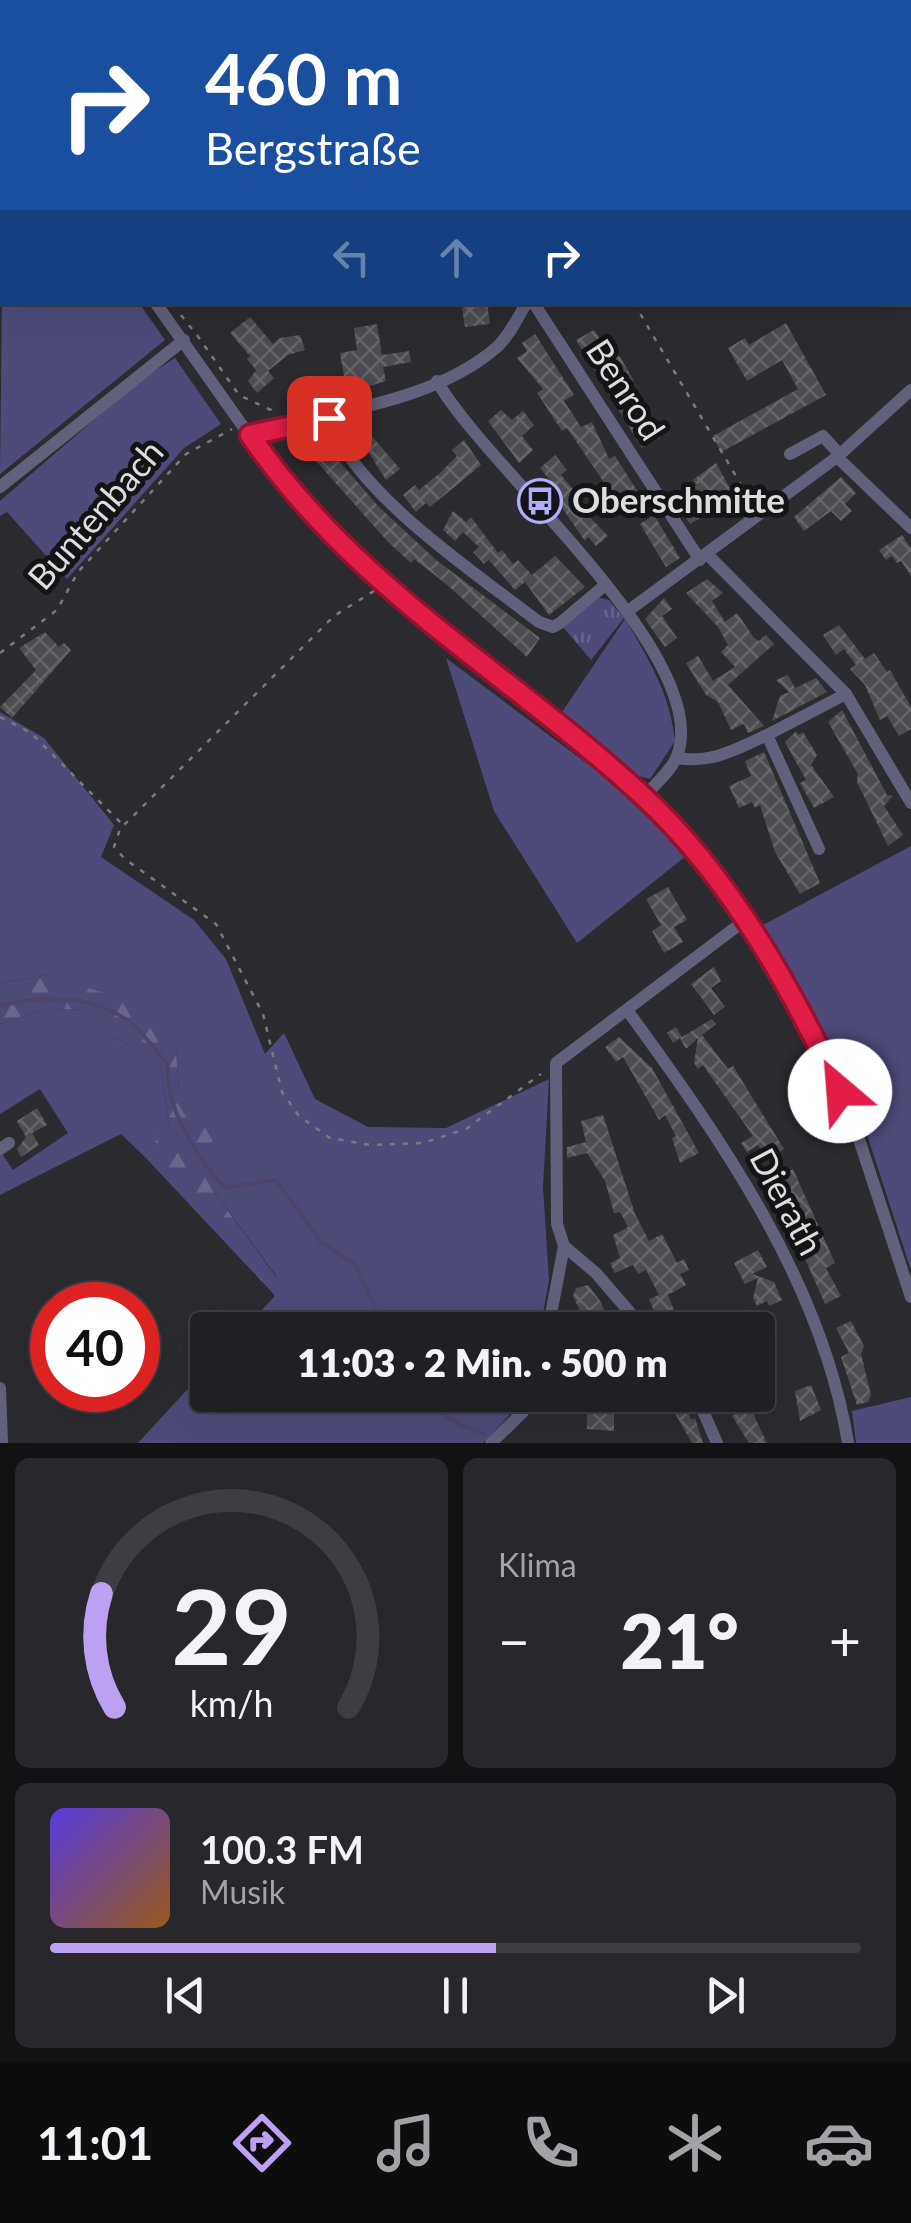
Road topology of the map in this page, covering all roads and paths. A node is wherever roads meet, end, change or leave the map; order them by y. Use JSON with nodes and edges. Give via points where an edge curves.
{"nodes":[{"id":1,"x":157,"y":305,"type":"edge"},
{"id":2,"x":528,"y":305,"type":"edge"},
{"id":3,"x":532,"y":305,"type":"edge"},
{"id":4,"x":639,"y":305,"type":"edge"},
{"id":5,"x":177,"y":310,"type":"dead end"},
{"id":6,"x":188,"y":346,"type":"junction"},
{"id":7,"x":437,"y":381,"type":"junction"},
{"id":8,"x":911,"y":390,"type":"edge"},
{"id":9,"x":329,"y":418,"type":"junction"},
{"id":10,"x":279,"y":426,"type":"junction"},
{"id":11,"x":246,"y":429,"type":"junction"},
{"id":12,"x":790,"y":454,"type":"dead end"},
{"id":13,"x":839,"y":456,"type":"junction"},
{"id":14,"x":0,"y":487,"type":"edge"},
{"id":15,"x":905,"y":512,"type":"edge"},
{"id":16,"x":759,"y":514,"type":"junction"},
{"id":17,"x":911,"y":528,"type":"edge"},
{"id":18,"x":704,"y":557,"type":"junction"},
{"id":19,"x":384,"y":585,"type":"junction"},
{"id":20,"x":605,"y":585,"type":"junction"},
{"id":21,"x":628,"y":611,"type":"junction"},
{"id":22,"x":0,"y":653,"type":"edge"},
{"id":23,"x":846,"y":694,"type":"junction"},
{"id":24,"x":0,"y":717,"type":"edge"},
{"id":25,"x":767,"y":735,"type":"junction"},
{"id":26,"x":677,"y":758,"type":"junction"},
{"id":27,"x":644,"y":797,"type":"junction"},
{"id":28,"x":911,"y":803,"type":"edge"},
{"id":29,"x":123,"y":826,"type":"junction"},
{"id":30,"x":819,"y":850,"type":"dead end"},
{"id":31,"x":744,"y":921,"type":"junction"},
{"id":32,"x":627,"y":1010,"type":"junction"},
{"id":33,"x":556,"y":1063,"type":"junction"},
{"id":34,"x":564,"y":1246,"type":"junction"},
{"id":35,"x":911,"y":1297,"type":"edge"},
{"id":36,"x":551,"y":1312,"type":"edge"},
{"id":37,"x":630,"y":1312,"type":"edge"},
{"id":38,"x":0,"y":1388,"type":"edge"},
{"id":39,"x":523,"y":1412,"type":"edge"},
{"id":40,"x":703,"y":1412,"type":"edge"},
{"id":41,"x":2,"y":1443,"type":"edge"},
{"id":42,"x":491,"y":1443,"type":"edge"},
{"id":43,"x":717,"y":1443,"type":"edge"},
{"id":44,"x":848,"y":1443,"type":"edge"}],
"edges":[{"from":1,"to":6,"type":"street"},
{"from":2,"to":7,"type":"street","via":[[496,348]]},
{"from":3,"to":18,"type":"street","name":"Benrod"},
{"from":4,"to":16,"type":"path"},
{"from":5,"to":10,"type":"path","via":[[239,395],[271,410]]},
{"from":6,"to":11,"type":"street"},
{"from":6,"to":14,"type":"street","name":"Buntenbach","via":[[98,404]]},
{"from":7,"to":9,"type":"street"},
{"from":7,"to":20,"type":"street"},
{"from":8,"to":13,"type":"street"},
{"from":9,"to":10,"type":"street"},
{"from":9,"to":20,"type":"street","via":[[342,444],[410,521],[539,622],[560,624]]},
{"from":10,"to":11,"type":"street"},
{"from":11,"to":19,"type":"street","via":[[290,493]]},
{"from":11,"to":22,"type":"path","name":"Buntenbach","via":[[186,454],[78,572],[57,610]]},
{"from":12,"to":13,"type":"street","via":[[823,436]]},
{"from":13,"to":15,"type":"street","via":[[876,499]]},
{"from":13,"to":16,"type":"street"},
{"from":15,"to":17,"type":"street"},
{"from":16,"to":18,"type":"street"},
{"from":18,"to":21,"type":"street"},
{"from":18,"to":23,"type":"street"},
{"from":19,"to":27,"type":"street"},
{"from":19,"to":29,"type":"path","via":[[334,616]]},
{"from":20,"to":21,"type":"street"},
{"from":21,"to":26,"type":"street","via":[[670,679],[679,709]]},
{"from":23,"to":25,"type":"street"},
{"from":23,"to":28,"type":"street"},
{"from":24,"to":29,"type":"path","via":[[31,732]]},
{"from":25,"to":26,"type":"street","via":[[696,762]]},
{"from":25,"to":30,"type":"street"},
{"from":26,"to":27,"type":"street"},
{"from":27,"to":31,"type":"street","via":[[712,872]]},
{"from":29,"to":33,"type":"path","via":[[114,846],[125,860],[216,924],[262,1014],[282,1092],[299,1116],[330,1138],[423,1144],[466,1129]]},
{"from":31,"to":32,"type":"street"},
{"from":31,"to":35,"type":"street","via":[[850,1112]]},
{"from":32,"to":33,"type":"street"},
{"from":32,"to":44,"type":"street","name":"Dierath","via":[[766,1220],[818,1332]]},
{"from":33,"to":34,"type":"street","via":[[557,1224]]},
{"from":34,"to":36,"type":"street"},
{"from":34,"to":37,"type":"street"},
{"from":38,"to":41,"type":"street"},
{"from":39,"to":42,"type":"street"},
{"from":40,"to":43,"type":"street"}]}
